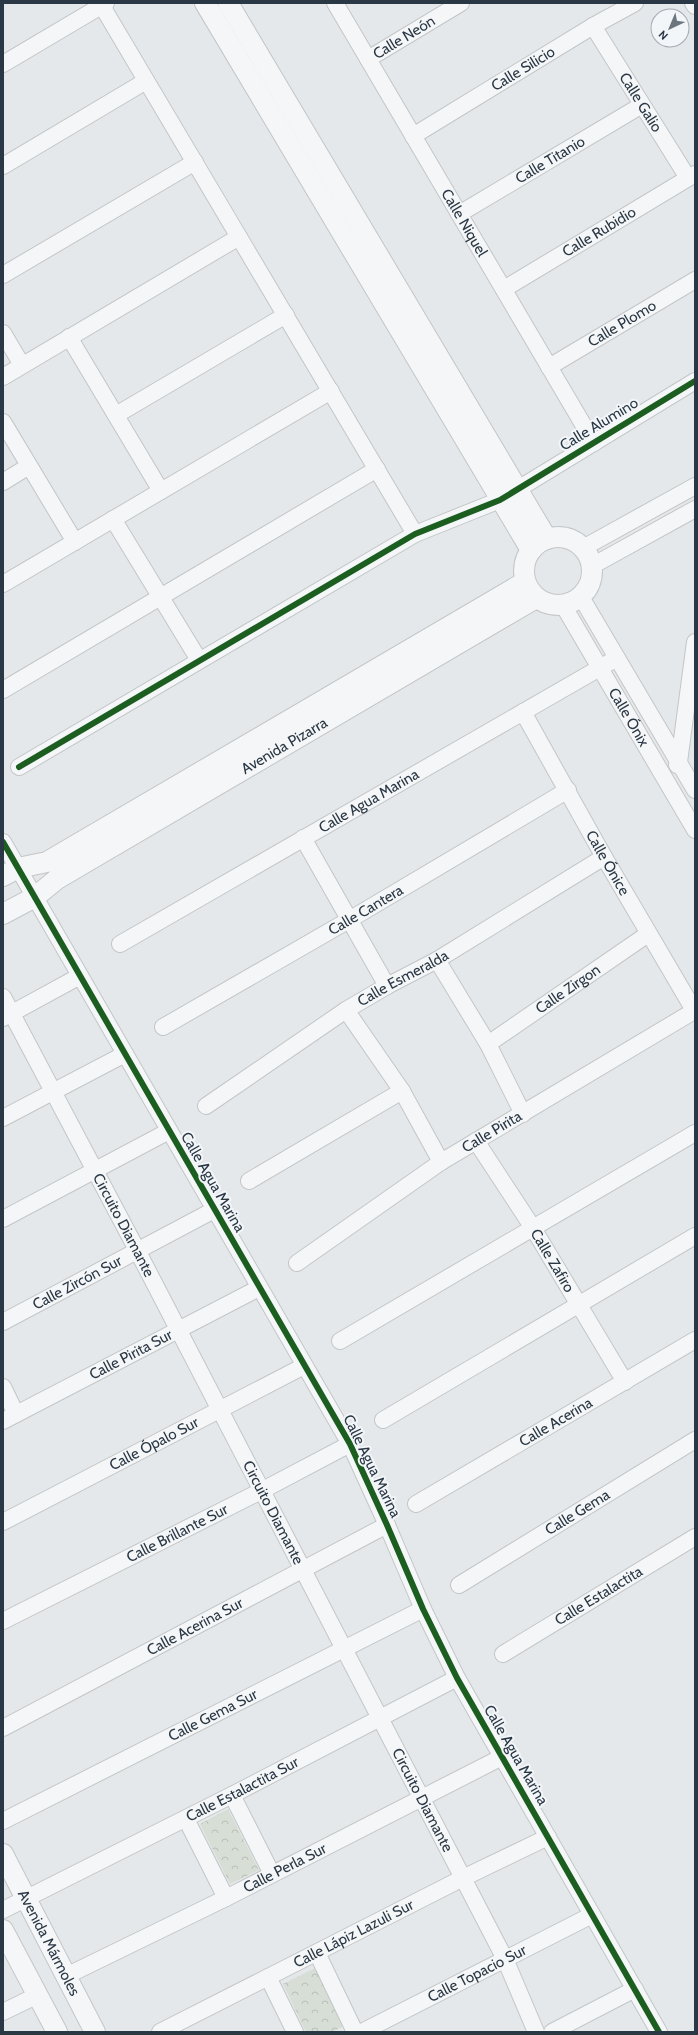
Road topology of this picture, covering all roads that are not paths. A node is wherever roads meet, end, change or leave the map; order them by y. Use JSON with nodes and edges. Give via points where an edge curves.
{"nodes":[{"id":1,"x":205,"y":3,"type":"edge"},
{"id":2,"x":228,"y":3,"type":"edge"},
{"id":3,"x":335,"y":3,"type":"edge"},
{"id":4,"x":461,"y":3,"type":"edge"},
{"id":5,"x":635,"y":3,"type":"edge"},
{"id":6,"x":693,"y":3,"type":"edge"},
{"id":7,"x":104,"y":4,"type":"edge"},
{"id":8,"x":695,"y":6,"type":"edge"},
{"id":9,"x":593,"y":26,"type":"junction"},
{"id":10,"x":368,"y":59,"type":"junction"},
{"id":11,"x":3,"y":64,"type":"edge"},
{"id":12,"x":146,"y":81,"type":"junction"},
{"id":13,"x":642,"y":105,"type":"junction"},
{"id":14,"x":413,"y":136,"type":"junction"},
{"id":15,"x":297,"y":139,"type":"junction"},
{"id":16,"x":195,"y":162,"type":"junction"},
{"id":17,"x":3,"y":166,"type":"edge"},
{"id":18,"x":691,"y":176,"type":"edge"},
{"id":19,"x":459,"y":214,"type":"junction"},
{"id":20,"x":239,"y":237,"type":"junction"},
{"id":21,"x":3,"y":275,"type":"edge"},
{"id":22,"x":695,"y":280,"type":"edge"},
{"id":23,"x":504,"y":289,"type":"junction"},
{"id":24,"x":286,"y":315,"type":"junction"},
{"id":25,"x":3,"y":333,"type":"edge"},
{"id":26,"x":69,"y":338,"type":"junction"},
{"id":27,"x":22,"y":365,"type":"junction"},
{"id":28,"x":549,"y":367,"type":"junction"},
{"id":29,"x":3,"y":377,"type":"edge"},
{"id":30,"x":695,"y":382,"type":"edge"},
{"id":31,"x":331,"y":391,"type":"junction"},
{"id":32,"x":116,"y":415,"type":"junction"},
{"id":33,"x":3,"y":422,"type":"edge"},
{"id":34,"x":594,"y":442,"type":"junction"},
{"id":35,"x":29,"y":466,"type":"junction"},
{"id":36,"x":377,"y":469,"type":"junction"},
{"id":37,"x":3,"y":482,"type":"edge"},
{"id":38,"x":695,"y":486,"type":"edge"},
{"id":39,"x":161,"y":491,"type":"junction"},
{"id":40,"x":509,"y":495,"type":"junction"},
{"id":41,"x":695,"y":509,"type":"edge"},
{"id":42,"x":113,"y":519,"type":"junction"},
{"id":43,"x":415,"y":534,"type":"junction"},
{"id":44,"x":547,"y":539,"type":"junction"},
{"id":45,"x":74,"y":542,"type":"junction"},
{"id":46,"x":583,"y":548,"type":"junction"},
{"id":47,"x":531,"y":550,"type":"junction"},
{"id":48,"x":592,"y":566,"type":"junction"},
{"id":49,"x":525,"y":582,"type":"junction"},
{"id":50,"x":3,"y":584,"type":"edge"},
{"id":51,"x":160,"y":597,"type":"junction"},
{"id":52,"x":581,"y":597,"type":"junction"},
{"id":53,"x":536,"y":598,"type":"junction"},
{"id":54,"x":563,"y":605,"type":"junction"},
{"id":55,"x":695,"y":642,"type":"edge"},
{"id":56,"x":617,"y":658,"type":"junction"},
{"id":57,"x":199,"y":660,"type":"junction"},
{"id":58,"x":599,"y":668,"type":"junction"},
{"id":59,"x":372,"y":684,"type":"junction"},
{"id":60,"x":3,"y":690,"type":"edge"},
{"id":61,"x":692,"y":692,"type":"edge"},
{"id":62,"x":523,"y":712,"type":"junction"},
{"id":63,"x":679,"y":762,"type":"junction"},
{"id":64,"x":218,"y":763,"type":"junction"},
{"id":65,"x":20,"y":767,"type":"dead end"},
{"id":66,"x":228,"y":780,"type":"junction"},
{"id":67,"x":693,"y":783,"type":"edge"},
{"id":68,"x":669,"y":785,"type":"junction"},
{"id":69,"x":568,"y":790,"type":"junction"},
{"id":70,"x":695,"y":830,"type":"edge"},
{"id":71,"x":303,"y":838,"type":"junction"},
{"id":72,"x":3,"y":842,"type":"edge"},
{"id":73,"x":604,"y":857,"type":"junction"},
{"id":74,"x":52,"y":871,"type":"junction"},
{"id":75,"x":10,"y":872,"type":"edge"},
{"id":76,"x":35,"y":897,"type":"junction"},
{"id":77,"x":3,"y":914,"type":"edge"},
{"id":78,"x":349,"y":920,"type":"junction"},
{"id":79,"x":648,"y":934,"type":"junction"},
{"id":80,"x":120,"y":944,"type":"dead end"},
{"id":81,"x":437,"y":960,"type":"junction"},
{"id":82,"x":80,"y":976,"type":"junction"},
{"id":83,"x":387,"y":986,"type":"junction"},
{"id":84,"x":3,"y":998,"type":"edge"},
{"id":85,"x":346,"y":1010,"type":"junction"},
{"id":86,"x":695,"y":1012,"type":"edge"},
{"id":87,"x":7,"y":1016,"type":"edge"},
{"id":88,"x":163,"y":1027,"type":"dead end"},
{"id":89,"x":488,"y":1044,"type":"junction"},
{"id":90,"x":124,"y":1054,"type":"junction"},
{"id":91,"x":402,"y":1091,"type":"junction"},
{"id":92,"x":53,"y":1092,"type":"junction"},
{"id":93,"x":206,"y":1106,"type":"dead end"},
{"id":94,"x":523,"y":1114,"type":"junction"},
{"id":95,"x":3,"y":1118,"type":"edge"},
{"id":96,"x":169,"y":1131,"type":"junction"},
{"id":97,"x":695,"y":1133,"type":"edge"},
{"id":98,"x":476,"y":1141,"type":"junction"},
{"id":99,"x":441,"y":1162,"type":"junction"},
{"id":100,"x":94,"y":1171,"type":"junction"},
{"id":101,"x":249,"y":1181,"type":"dead end"},
{"id":102,"x":214,"y":1210,"type":"junction"},
{"id":103,"x":3,"y":1219,"type":"edge"},
{"id":104,"x":533,"y":1228,"type":"junction"},
{"id":105,"x":695,"y":1236,"type":"edge"},
{"id":106,"x":137,"y":1250,"type":"junction"},
{"id":107,"x":297,"y":1263,"type":"dead end"},
{"id":108,"x":259,"y":1288,"type":"junction"},
{"id":109,"x":580,"y":1306,"type":"junction"},
{"id":110,"x":3,"y":1322,"type":"edge"},
{"id":111,"x":178,"y":1330,"type":"junction"},
{"id":112,"x":695,"y":1340,"type":"edge"},
{"id":113,"x":340,"y":1341,"type":"dead end"},
{"id":114,"x":304,"y":1366,"type":"junction"},
{"id":115,"x":625,"y":1382,"type":"junction"},
{"id":116,"x":3,"y":1387,"type":"edge"},
{"id":117,"x":220,"y":1410,"type":"junction"},
{"id":118,"x":10,"y":1417,"type":"edge"},
{"id":119,"x":383,"y":1420,"type":"dead end"},
{"id":120,"x":695,"y":1440,"type":"edge"},
{"id":121,"x":350,"y":1444,"type":"junction"},
{"id":122,"x":261,"y":1491,"type":"junction"},
{"id":123,"x":416,"y":1504,"type":"dead end"},
{"id":124,"x":3,"y":1522,"type":"edge"},
{"id":125,"x":387,"y":1525,"type":"junction"},
{"id":126,"x":695,"y":1537,"type":"edge"},
{"id":127,"x":304,"y":1570,"type":"junction"},
{"id":128,"x":459,"y":1585,"type":"dead end"},
{"id":129,"x":423,"y":1609,"type":"junction"},
{"id":130,"x":3,"y":1621,"type":"edge"},
{"id":131,"x":344,"y":1649,"type":"junction"},
{"id":132,"x":503,"y":1654,"type":"dead end"},
{"id":133,"x":457,"y":1678,"type":"junction"},
{"id":134,"x":380,"y":1717,"type":"junction"},
{"id":135,"x":3,"y":1728,"type":"edge"},
{"id":136,"x":502,"y":1757,"type":"junction"},
{"id":137,"x":232,"y":1795,"type":"junction"},
{"id":138,"x":421,"y":1797,"type":"junction"},
{"id":139,"x":186,"y":1819,"type":"junction"},
{"id":140,"x":3,"y":1821,"type":"edge"},
{"id":141,"x":548,"y":1837,"type":"junction"},
{"id":142,"x":3,"y":1854,"type":"edge"},
{"id":143,"x":272,"y":1874,"type":"junction"},
{"id":144,"x":463,"y":1878,"type":"junction"},
{"id":145,"x":26,"y":1898,"type":"junction"},
{"id":146,"x":226,"y":1898,"type":"junction"},
{"id":147,"x":3,"y":1910,"type":"edge"},
{"id":148,"x":592,"y":1915,"type":"junction"},
{"id":149,"x":3,"y":1930,"type":"edge"},
{"id":150,"x":317,"y":1953,"type":"junction"},
{"id":151,"x":505,"y":1959,"type":"junction"},
{"id":152,"x":66,"y":1976,"type":"junction"},
{"id":153,"x":268,"y":1977,"type":"junction"},
{"id":154,"x":635,"y":1989,"type":"junction"},
{"id":155,"x":38,"y":1995,"type":"junction"},
{"id":156,"x":3,"y":2012,"type":"edge"},
{"id":157,"x":57,"y":2032,"type":"edge"},
{"id":158,"x":95,"y":2032,"type":"edge"},
{"id":159,"x":160,"y":2032,"type":"edge"},
{"id":160,"x":295,"y":2032,"type":"edge"},
{"id":161,"x":355,"y":2032,"type":"edge"},
{"id":162,"x":362,"y":2032,"type":"edge"},
{"id":163,"x":536,"y":2032,"type":"edge"},
{"id":164,"x":552,"y":2032,"type":"edge"},
{"id":165,"x":659,"y":2032,"type":"edge"}],
"edges":[{"from":1,"to":15,"type":"street"},
{"from":2,"to":15,"type":"street"},
{"from":3,"to":10,"type":"street","name":"Calle Niquel"},
{"from":4,"to":10,"type":"street","name":"Calle Neón"},
{"from":5,"to":9,"type":"street","name":"Calle Silicio"},
{"from":6,"to":8,"type":"street"},
{"from":7,"to":11,"type":"street"},
{"from":7,"to":12,"type":"street"},
{"from":9,"to":13,"type":"street","name":"Calle Galio"},
{"from":9,"to":14,"type":"street","name":"Calle Silicio"},
{"from":10,"to":14,"type":"street","name":"Calle Niquel"},
{"from":12,"to":16,"type":"street"},
{"from":12,"to":17,"type":"street"},
{"from":13,"to":18,"type":"street","name":"Calle Galio"},
{"from":13,"to":19,"type":"street","name":"Calle Titanio"},
{"from":14,"to":19,"type":"street","name":"Calle Niquel"},
{"from":15,"to":40,"type":"street"},
{"from":16,"to":20,"type":"street"},
{"from":16,"to":21,"type":"street"},
{"from":18,"to":23,"type":"street","name":"Calle Rubidio"},
{"from":19,"to":23,"type":"street","name":"Calle Niquel"},
{"from":20,"to":24,"type":"street"},
{"from":20,"to":26,"type":"street"},
{"from":22,"to":28,"type":"street","name":"Calle Plomo"},
{"from":23,"to":28,"type":"street","name":"Calle Niquel"},
{"from":24,"to":31,"type":"street"},
{"from":24,"to":32,"type":"street"},
{"from":25,"to":27,"type":"street"},
{"from":26,"to":27,"type":"street"},
{"from":26,"to":32,"type":"street"},
{"from":27,"to":29,"type":"street"},
{"from":28,"to":34,"type":"street","name":"Calle Niquel"},
{"from":30,"to":34,"type":"street","name":"Calle Alumino"},
{"from":31,"to":36,"type":"street"},
{"from":31,"to":39,"type":"street"},
{"from":32,"to":39,"type":"street"},
{"from":33,"to":35,"type":"street"},
{"from":34,"to":40,"type":"street","name":"Calle Alumino"},
{"from":35,"to":37,"type":"street"},
{"from":35,"to":45,"type":"street"},
{"from":36,"to":43,"type":"street"},
{"from":36,"to":51,"type":"street"},
{"from":38,"to":46,"type":"street"},
{"from":39,"to":42,"type":"street"},
{"from":40,"to":43,"type":"street","name":"Calle Alumino"},
{"from":40,"to":44,"type":"street"},
{"from":40,"to":47,"type":"street"},
{"from":41,"to":48,"type":"street"},
{"from":42,"to":45,"type":"street"},
{"from":42,"to":51,"type":"street"},
{"from":43,"to":57,"type":"street","name":"Calle Alumino"},
{"from":44,"to":46,"type":"street","via":[[567,538]]},
{"from":44,"to":47,"type":"street","via":[[540,541]]},
{"from":45,"to":50,"type":"street"},
{"from":46,"to":48,"type":"street"},
{"from":47,"to":49,"type":"street","via":[[524,563]]},
{"from":48,"to":52,"type":"street","via":[[591,580]]},
{"from":49,"to":53,"type":"street","via":[[528,590]]},
{"from":49,"to":59,"type":"street","name":"Avenida Pizarra"},
{"from":51,"to":57,"type":"street"},
{"from":51,"to":60,"type":"street"},
{"from":52,"to":54,"type":"street"},
{"from":52,"to":56,"type":"street","name":"Calle Ónix"},
{"from":53,"to":54,"type":"street","via":[[550,605]]},
{"from":53,"to":59,"type":"street","name":"Avenida Pizarra"},
{"from":54,"to":58,"type":"street","name":"Calle Ónix"},
{"from":55,"to":61,"type":"street"},
{"from":56,"to":58,"type":"street","name":"Calle Agua Marina"},
{"from":56,"to":63,"type":"street","name":"Calle Ónix"},
{"from":57,"to":65,"type":"street","name":"Calle Alumino"},
{"from":58,"to":62,"type":"street","name":"Calle Agua Marina"},
{"from":58,"to":68,"type":"street","name":"Calle Ónix"},
{"from":59,"to":64,"type":"street","name":"Avenida Pizarra"},
{"from":59,"to":66,"type":"street","name":"Avenida Pizarra"},
{"from":61,"to":63,"type":"street"},
{"from":62,"to":69,"type":"street","name":"Calle Ónice"},
{"from":62,"to":71,"type":"street","name":"Calle Agua Marina"},
{"from":63,"to":67,"type":"street","name":"Calle Ónix"},
{"from":63,"to":68,"type":"street"},
{"from":64,"to":66,"type":"street"},
{"from":64,"to":74,"type":"street","name":"Avenida Pizarra"},
{"from":66,"to":74,"type":"street","name":"Avenida Pizarra"},
{"from":67,"to":68,"type":"street"},
{"from":68,"to":70,"type":"street","name":"Calle Ónix"},
{"from":69,"to":73,"type":"street","name":"Calle Ónice"},
{"from":69,"to":78,"type":"street","name":"Calle Cantera"},
{"from":71,"to":78,"type":"street"},
{"from":71,"to":80,"type":"street","name":"Calle Agua Marina"},
{"from":72,"to":75,"type":"street","name":"Calle Agua Marina"},
{"from":73,"to":79,"type":"street","name":"Calle Ónice"},
{"from":73,"to":81,"type":"street","name":"Calle Esmeralda"},
{"from":74,"to":75,"type":"street","name":"Avenida Pizarra"},
{"from":74,"to":76,"type":"street","name":"Avenida Pizarra"},
{"from":75,"to":76,"type":"street","name":"Calle Agua Marina"},
{"from":76,"to":77,"type":"street","name":"Avenida Pizarra"},
{"from":76,"to":82,"type":"street","name":"Calle Agua Marina"},
{"from":78,"to":83,"type":"street"},
{"from":78,"to":88,"type":"street","name":"Calle Cantera"},
{"from":79,"to":86,"type":"street","name":"Calle Ónice"},
{"from":79,"to":89,"type":"street","name":"Calle Zirgon"},
{"from":81,"to":83,"type":"street","name":"Calle Esmeralda"},
{"from":81,"to":89,"type":"street"},
{"from":82,"to":87,"type":"street"},
{"from":82,"to":90,"type":"street","name":"Calle Agua Marina"},
{"from":83,"to":85,"type":"street","name":"Calle Esmeralda"},
{"from":84,"to":87,"type":"street","name":"Circuito Diamante"},
{"from":85,"to":91,"type":"street"},
{"from":85,"to":93,"type":"street","name":"Calle Esmeralda"},
{"from":86,"to":94,"type":"street","name":"Calle Pirita"},
{"from":87,"to":92,"type":"street","name":"Circuito Diamante"},
{"from":89,"to":94,"type":"street"},
{"from":90,"to":92,"type":"street"},
{"from":90,"to":96,"type":"street","name":"Calle Agua Marina"},
{"from":91,"to":99,"type":"street"},
{"from":91,"to":101,"type":"street"},
{"from":92,"to":95,"type":"street"},
{"from":92,"to":100,"type":"street","name":"Circuito Diamante"},
{"from":94,"to":98,"type":"street","name":"Calle Pirita"},
{"from":96,"to":100,"type":"street"},
{"from":96,"to":102,"type":"street","name":"Calle Agua Marina"},
{"from":97,"to":104,"type":"street"},
{"from":98,"to":99,"type":"street","name":"Calle Pirita"},
{"from":98,"to":104,"type":"street","name":"Calle Zafiro"},
{"from":99,"to":107,"type":"street","name":"Calle Pirita"},
{"from":100,"to":103,"type":"street"},
{"from":100,"to":106,"type":"street","name":"Circuito Diamante"},
{"from":102,"to":106,"type":"street","name":"Calle Zircón Sur"},
{"from":102,"to":108,"type":"street","name":"Calle Agua Marina"},
{"from":104,"to":109,"type":"street","name":"Calle Zafiro"},
{"from":104,"to":113,"type":"street"},
{"from":105,"to":109,"type":"street"},
{"from":106,"to":110,"type":"street","name":"Calle Zircón Sur"},
{"from":106,"to":111,"type":"street","name":"Circuito Diamante"},
{"from":108,"to":111,"type":"street","name":"Calle Pirita Sur"},
{"from":108,"to":114,"type":"street","name":"Calle Agua Marina"},
{"from":109,"to":115,"type":"street","name":"Calle Zafiro"},
{"from":109,"to":119,"type":"street"},
{"from":111,"to":117,"type":"street","name":"Circuito Diamante"},
{"from":111,"to":118,"type":"street","name":"Calle Pirita Sur"},
{"from":112,"to":115,"type":"street","name":"Calle Acerina"},
{"from":114,"to":117,"type":"street","name":"Calle Ópalo Sur"},
{"from":114,"to":121,"type":"street","name":"Calle Agua Marina"},
{"from":115,"to":123,"type":"street","name":"Calle Acerina"},
{"from":116,"to":118,"type":"street"},
{"from":117,"to":122,"type":"street","name":"Circuito Diamante"},
{"from":117,"to":124,"type":"street","name":"Calle Ópalo Sur"},
{"from":120,"to":128,"type":"street","name":"Calle Gema"},
{"from":121,"to":122,"type":"street","name":"Calle Brillante Sur"},
{"from":121,"to":125,"type":"street","name":"Calle Agua Marina"},
{"from":122,"to":127,"type":"street","name":"Circuito Diamante"},
{"from":122,"to":130,"type":"street","name":"Calle Brillante Sur"},
{"from":125,"to":127,"type":"street","name":"Calle Acerina Sur"},
{"from":125,"to":129,"type":"street","name":"Calle Agua Marina"},
{"from":126,"to":132,"type":"street","name":"Calle Estalactita"},
{"from":127,"to":131,"type":"street","name":"Circuito Diamante"},
{"from":127,"to":135,"type":"street","name":"Calle Acerina Sur"},
{"from":129,"to":131,"type":"street","name":"Calle Gema Sur"},
{"from":129,"to":133,"type":"street","name":"Calle Agua Marina"},
{"from":131,"to":134,"type":"street","name":"Circuito Diamante"},
{"from":131,"to":140,"type":"street","name":"Calle Gema Sur"},
{"from":133,"to":134,"type":"street","name":"Calle Estalactita Sur"},
{"from":133,"to":136,"type":"street","name":"Calle Agua Marina"},
{"from":134,"to":137,"type":"street","name":"Calle Estalactita Sur"},
{"from":134,"to":138,"type":"street","name":"Circuito Diamante"},
{"from":136,"to":138,"type":"street","name":"Calle Perla Sur"},
{"from":136,"to":141,"type":"street","name":"Calle Agua Marina"},
{"from":137,"to":139,"type":"street","name":"Calle Estalactita Sur"},
{"from":137,"to":143,"type":"street"},
{"from":138,"to":143,"type":"street","name":"Calle Perla Sur"},
{"from":138,"to":144,"type":"street","name":"Circuito Diamante"},
{"from":139,"to":145,"type":"street","name":"Calle Estalactita Sur"},
{"from":139,"to":146,"type":"street"},
{"from":141,"to":144,"type":"street","name":"Calle Lápiz Lazuli Sur"},
{"from":141,"to":148,"type":"street","name":"Calle Agua Marina"},
{"from":142,"to":145,"type":"street","name":"Avenida Mármoles"},
{"from":143,"to":146,"type":"street","name":"Calle Perla Sur"},
{"from":144,"to":150,"type":"street","name":"Calle Lápiz Lazuli Sur"},
{"from":144,"to":151,"type":"street","name":"Circuito Diamante"},
{"from":145,"to":147,"type":"street","name":"Calle Estalactita Sur"},
{"from":145,"to":152,"type":"street","name":"Avenida Mármoles"},
{"from":146,"to":152,"type":"street","name":"Calle Perla Sur"},
{"from":148,"to":151,"type":"street","name":"Calle Topacio Sur"},
{"from":148,"to":154,"type":"street","name":"Calle Agua Marina"},
{"from":149,"to":155,"type":"street"},
{"from":150,"to":153,"type":"street","name":"Calle Lápiz Lazuli Sur"},
{"from":150,"to":161,"type":"street"},
{"from":151,"to":162,"type":"street","name":"Calle Topacio Sur"},
{"from":151,"to":163,"type":"street","name":"Circuito Diamante"},
{"from":152,"to":158,"type":"street","name":"Avenida Mármoles"},
{"from":153,"to":159,"type":"street","name":"Calle Lápiz Lazuli Sur"},
{"from":153,"to":160,"type":"street"},
{"from":154,"to":164,"type":"street"},
{"from":154,"to":165,"type":"street","name":"Calle Agua Marina"},
{"from":155,"to":156,"type":"street"},
{"from":155,"to":157,"type":"street"}]}
